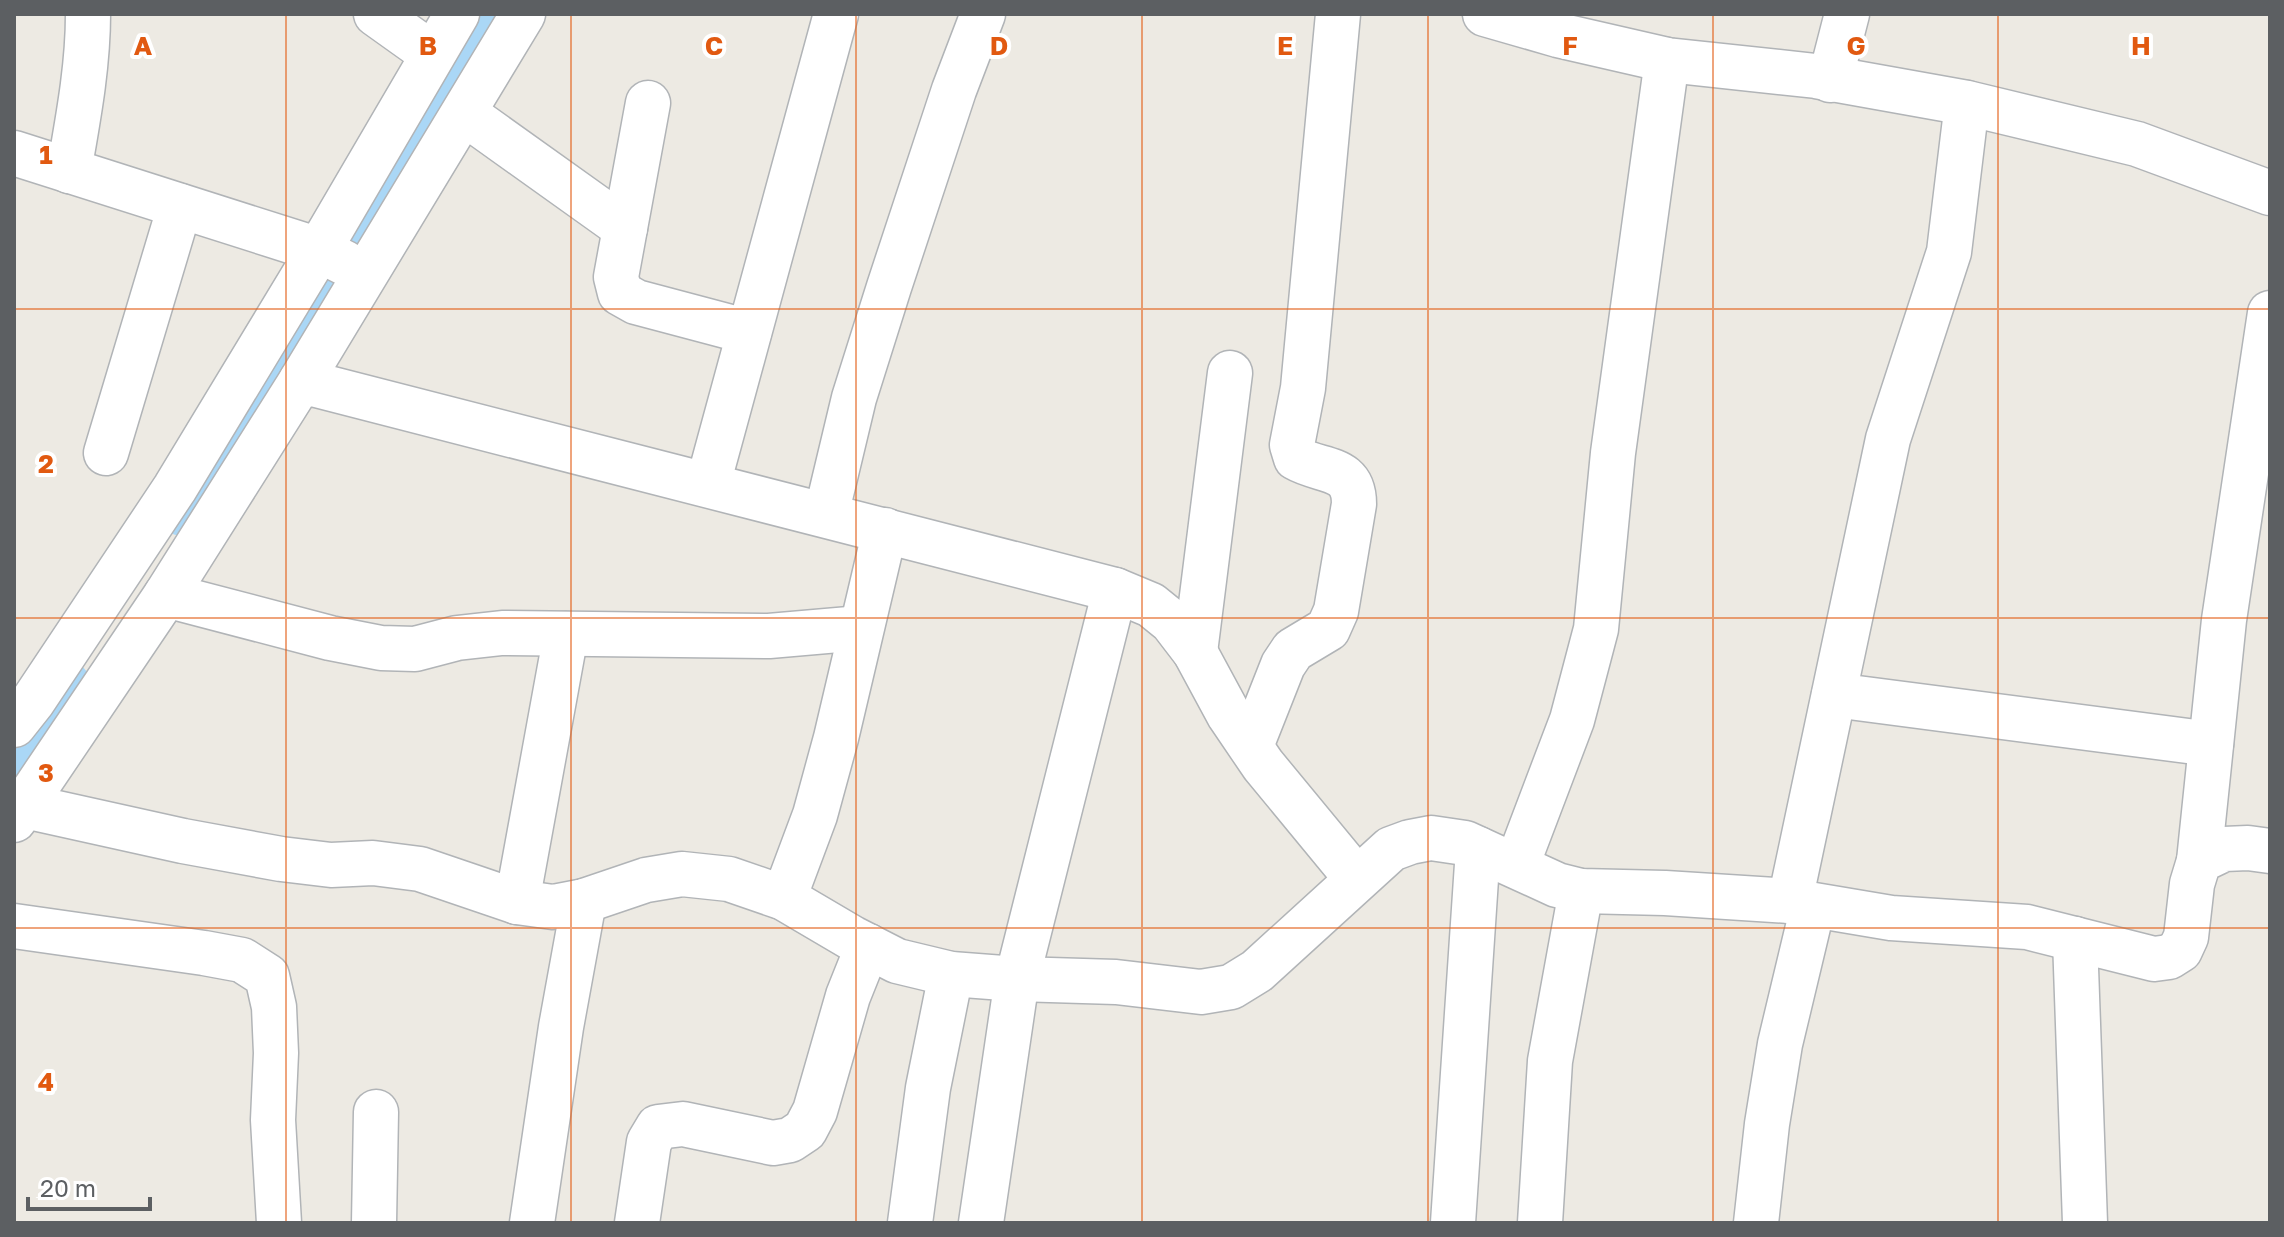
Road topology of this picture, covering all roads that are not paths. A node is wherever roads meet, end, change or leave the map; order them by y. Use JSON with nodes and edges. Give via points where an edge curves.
{"nodes":[{"id":1,"x":88,"y":14,"type":"edge"},
{"id":2,"x":376,"y":14,"type":"edge"},
{"id":3,"x":457,"y":14,"type":"edge"},
{"id":4,"x":523,"y":14,"type":"edge"},
{"id":5,"x":836,"y":14,"type":"edge"},
{"id":6,"x":983,"y":14,"type":"edge"},
{"id":7,"x":1338,"y":14,"type":"edge"},
{"id":8,"x":1485,"y":14,"type":"edge"},
{"id":9,"x":1847,"y":14,"type":"edge"},
{"id":10,"x":432,"y":54,"type":"junction"},
{"id":11,"x":1667,"y":60,"type":"junction"},
{"id":12,"x":1830,"y":80,"type":"junction"},
{"id":13,"x":648,"y":103,"type":"dead end"},
{"id":14,"x":1967,"y":103,"type":"junction"},
{"id":15,"x":464,"y":113,"type":"junction"},
{"id":16,"x":14,"y":153,"type":"edge"},
{"id":17,"x":69,"y":171,"type":"junction"},
{"id":18,"x":2270,"y":193,"type":"edge"},
{"id":19,"x":180,"y":206,"type":"junction"},
{"id":20,"x":625,"y":228,"type":"junction"},
{"id":21,"x":343,"y":262,"type":"junction"},
{"id":22,"x":2270,"y":313,"type":"edge"},
{"id":23,"x":749,"y":332,"type":"junction"},
{"id":24,"x":1230,"y":373,"type":"dead end"},
{"id":25,"x":301,"y":381,"type":"junction"},
{"id":26,"x":106,"y":453,"type":"dead end"},
{"id":27,"x":708,"y":484,"type":"junction"},
{"id":28,"x":826,"y":515,"type":"junction"},
{"id":29,"x":885,"y":530,"type":"junction"},
{"id":30,"x":1115,"y":590,"type":"junction"},
{"id":31,"x":166,"y":595,"type":"junction"},
{"id":32,"x":861,"y":628,"type":"junction"},
{"id":33,"x":566,"y":634,"type":"junction"},
{"id":34,"x":1195,"y":652,"type":"junction"},
{"id":35,"x":1834,"y":695,"type":"junction"},
{"id":36,"x":14,"y":725,"type":"edge"},
{"id":37,"x":2211,"y":744,"type":"junction"},
{"id":38,"x":1251,"y":746,"type":"junction"},
{"id":39,"x":19,"y":813,"type":"edge"},
{"id":40,"x":1478,"y":849,"type":"junction"},
{"id":41,"x":2270,"y":851,"type":"edge"},
{"id":42,"x":2199,"y":861,"type":"junction"},
{"id":43,"x":1517,"y":865,"type":"junction"},
{"id":44,"x":1357,"y":879,"type":"junction"},
{"id":45,"x":1581,"y":891,"type":"junction"},
{"id":46,"x":784,"y":898,"type":"junction"},
{"id":47,"x":584,"y":901,"type":"junction"},
{"id":48,"x":517,"y":902,"type":"junction"},
{"id":49,"x":1802,"y":903,"type":"junction"},
{"id":50,"x":14,"y":926,"type":"edge"},
{"id":51,"x":2075,"y":939,"type":"junction"},
{"id":52,"x":868,"y":946,"type":"junction"},
{"id":53,"x":951,"y":974,"type":"junction"},
{"id":54,"x":1017,"y":979,"type":"junction"},
{"id":55,"x":376,"y":1112,"type":"dead end"},
{"id":56,"x":279,"y":1223,"type":"edge"},
{"id":57,"x":374,"y":1223,"type":"edge"},
{"id":58,"x":532,"y":1223,"type":"edge"},
{"id":59,"x":637,"y":1223,"type":"edge"},
{"id":60,"x":910,"y":1223,"type":"edge"},
{"id":61,"x":981,"y":1223,"type":"edge"},
{"id":62,"x":1453,"y":1223,"type":"edge"},
{"id":63,"x":1540,"y":1223,"type":"edge"},
{"id":64,"x":1756,"y":1223,"type":"edge"},
{"id":65,"x":2085,"y":1223,"type":"edge"}],
"edges":[{"from":1,"to":17,"type":"street"},
{"from":2,"to":10,"type":"street"},
{"from":3,"to":10,"type":"street"},
{"from":4,"to":15,"type":"street"},
{"from":5,"to":23,"type":"street"},
{"from":6,"to":28,"type":"street","via":[[875,329]]},
{"from":7,"to":38,"type":"street","via":[[1303,388],[1292,445],[1296,458],[1349,481],[1354,504],[1336,611],[1328,629],[1293,650],[1283,665]]},
{"from":8,"to":11,"type":"street"},
{"from":9,"to":12,"type":"street"},
{"from":10,"to":21,"type":"street"},
{"from":11,"to":12,"type":"street"},
{"from":11,"to":43,"type":"street","via":[[1613,453],[1596,629],[1572,720]]},
{"from":12,"to":14,"type":"street"},
{"from":13,"to":20,"type":"street"},
{"from":14,"to":18,"type":"street","via":[[2137,144]]},
{"from":14,"to":35,"type":"street","via":[[1949,252],[1888,439]]},
{"from":15,"to":20,"type":"street"},
{"from":15,"to":21,"type":"street"},
{"from":16,"to":17,"type":"street"},
{"from":17,"to":19,"type":"street"},
{"from":19,"to":21,"type":"street"},
{"from":19,"to":26,"type":"street"},
{"from":20,"to":23,"type":"street","via":[[616,277],[620,293]]},
{"from":21,"to":25,"type":"street"},
{"from":21,"to":36,"type":"street","via":[[175,488]]},
{"from":22,"to":37,"type":"street"},
{"from":23,"to":27,"type":"street"},
{"from":24,"to":34,"type":"street"},
{"from":25,"to":27,"type":"street"},
{"from":25,"to":31,"type":"street"},
{"from":27,"to":28,"type":"street"},
{"from":28,"to":29,"type":"street"},
{"from":29,"to":30,"type":"street"},
{"from":29,"to":32,"type":"street"},
{"from":30,"to":34,"type":"street","via":[[1151,605]]},
{"from":30,"to":54,"type":"street"},
{"from":31,"to":33,"type":"street","via":[[381,648],[415,649],[502,633]]},
{"from":31,"to":39,"type":"street"},
{"from":32,"to":33,"type":"street","via":[[769,636]]},
{"from":32,"to":46,"type":"street","via":[[815,815]]},
{"from":33,"to":48,"type":"street"},
{"from":34,"to":38,"type":"street"},
{"from":35,"to":37,"type":"street"},
{"from":35,"to":49,"type":"street"},
{"from":37,"to":42,"type":"street"},
{"from":38,"to":44,"type":"street"},
{"from":39,"to":48,"type":"street","via":[[281,859],[420,869]]},
{"from":40,"to":43,"type":"street"},
{"from":40,"to":44,"type":"street","via":[[1431,838],[1410,842],[1391,849]]},
{"from":40,"to":62,"type":"street"},
{"from":41,"to":42,"type":"street","via":[[2224,849]]},
{"from":42,"to":51,"type":"street","via":[[2186,937],[2169,957],[2154,959]]},
{"from":43,"to":45,"type":"street"},
{"from":44,"to":54,"type":"street","via":[[1257,971],[1231,987],[1201,992]]},
{"from":45,"to":49,"type":"street"},
{"from":45,"to":63,"type":"street","via":[[1550,1061]]},
{"from":46,"to":47,"type":"street","via":[[729,879],[682,874]]},
{"from":46,"to":52,"type":"street"},
{"from":47,"to":48,"type":"street","via":[[553,907]]},
{"from":47,"to":58,"type":"street"},
{"from":49,"to":51,"type":"street","via":[[1891,918],[2027,927]]},
{"from":49,"to":64,"type":"street"},
{"from":50,"to":56,"type":"street","via":[[242,960],[267,976],[274,1007]]},
{"from":51,"to":65,"type":"street"},
{"from":52,"to":53,"type":"street","via":[[897,961]]},
{"from":52,"to":59,"type":"street","via":[[805,1130],[773,1143],[683,1124],[658,1127],[649,1142]]},
{"from":53,"to":54,"type":"street"},
{"from":53,"to":60,"type":"street","via":[[928,1088]]},
{"from":54,"to":61,"type":"street"},
{"from":55,"to":57,"type":"street"}]}
